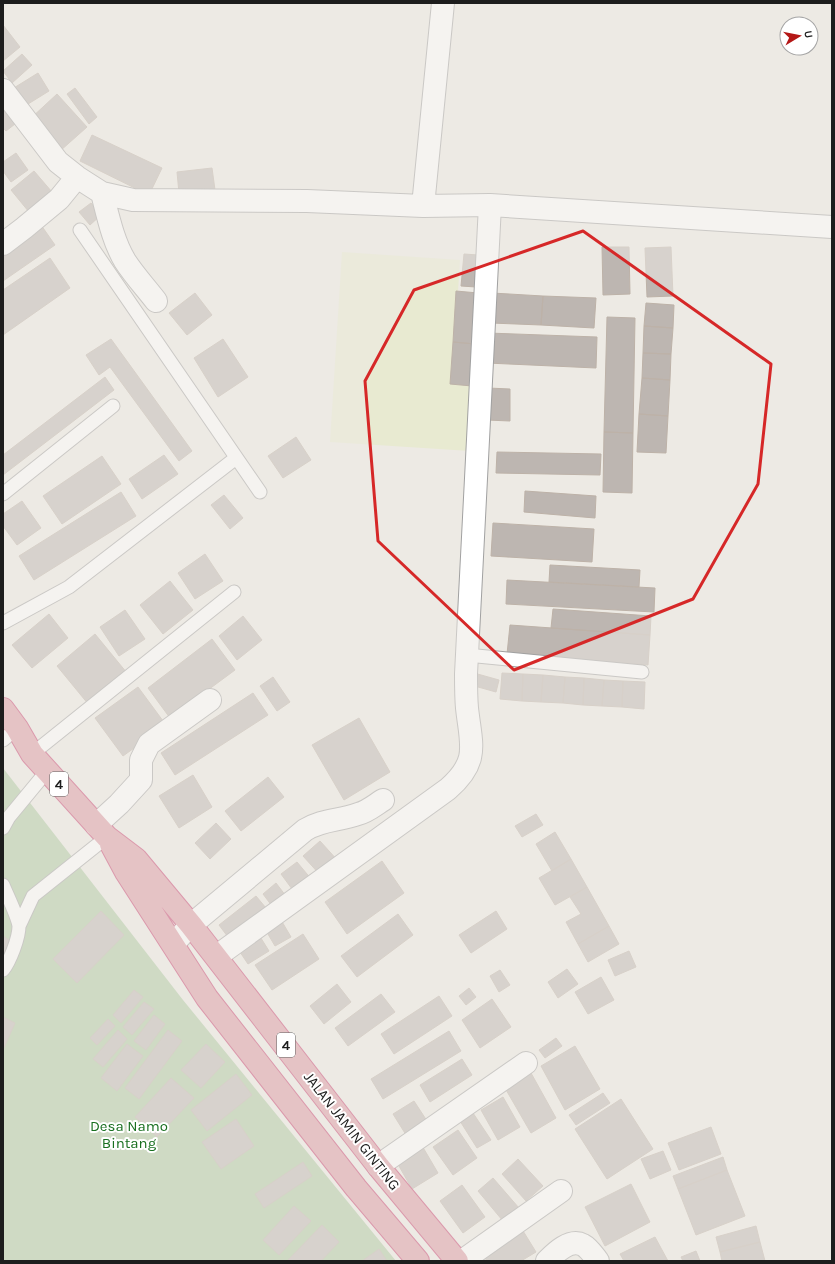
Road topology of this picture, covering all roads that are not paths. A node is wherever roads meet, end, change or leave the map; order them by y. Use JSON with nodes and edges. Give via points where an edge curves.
{"nodes":[{"id":1,"x":443,"y":3,"type":"edge"},
{"id":2,"x":3,"y":90,"type":"edge"},
{"id":3,"x":77,"y":177,"type":"junction"},
{"id":4,"x":102,"y":192,"type":"junction"},
{"id":5,"x":490,"y":204,"type":"junction"},
{"id":6,"x":423,"y":206,"type":"junction"},
{"id":7,"x":832,"y":227,"type":"edge"},
{"id":8,"x":80,"y":230,"type":"dead end"},
{"id":9,"x":3,"y":244,"type":"edge"},
{"id":10,"x":156,"y":301,"type":"dead end"},
{"id":11,"x":113,"y":406,"type":"dead end"},
{"id":12,"x":236,"y":458,"type":"junction"},
{"id":13,"x":260,"y":492,"type":"dead end"},
{"id":14,"x":3,"y":494,"type":"edge"},
{"id":15,"x":234,"y":592,"type":"dead end"},
{"id":16,"x":3,"y":623,"type":"edge"},
{"id":17,"x":467,"y":656,"type":"junction"},
{"id":18,"x":642,"y":672,"type":"dead end"},
{"id":19,"x":210,"y":700,"type":"dead end"},
{"id":20,"x":3,"y":709,"type":"edge"},
{"id":21,"x":10,"y":734,"type":"edge"},
{"id":22,"x":32,"y":754,"type":"junction"},
{"id":23,"x":47,"y":771,"type":"junction"},
{"id":24,"x":383,"y":800,"type":"dead end"},
{"id":25,"x":3,"y":828,"type":"edge"},
{"id":26,"x":102,"y":831,"type":"junction"},
{"id":27,"x":3,"y":885,"type":"edge"},
{"id":28,"x":191,"y":925,"type":"junction"},
{"id":29,"x":19,"y":926,"type":"junction"},
{"id":30,"x":173,"y":944,"type":"junction"},
{"id":31,"x":217,"y":956,"type":"junction"},
{"id":32,"x":3,"y":970,"type":"edge"},
{"id":33,"x":526,"y":1063,"type":"dead end"},
{"id":34,"x":378,"y":1166,"type":"junction"},
{"id":35,"x":561,"y":1191,"type":"dead end"},
{"id":36,"x":418,"y":1261,"type":"edge"},
{"id":37,"x":457,"y":1261,"type":"edge"},
{"id":38,"x":462,"y":1261,"type":"edge"},
{"id":39,"x":547,"y":1261,"type":"edge"},
{"id":40,"x":598,"y":1261,"type":"edge"}],
"edges":[{"from":1,"to":6,"type":"street"},
{"from":2,"to":3,"type":"street","via":[[58,162]]},
{"from":3,"to":4,"type":"street"},
{"from":3,"to":9,"type":"street","via":[[59,199]]},
{"from":4,"to":6,"type":"street","via":[[133,200],[307,201]]},
{"from":4,"to":10,"type":"street","via":[[120,250]]},
{"from":5,"to":6,"type":"street"},
{"from":5,"to":7,"type":"street"},
{"from":5,"to":17,"type":"street"},
{"from":8,"to":12,"type":"lane"},
{"from":11,"to":14,"type":"lane"},
{"from":12,"to":13,"type":"lane"},
{"from":12,"to":16,"type":"lane","via":[[69,587]]},
{"from":15,"to":22,"type":"lane"},
{"from":17,"to":18,"type":"lane"},
{"from":17,"to":31,"type":"street","via":[[466,698],[472,749],[466,770],[458,781]]},
{"from":19,"to":26,"type":"street","via":[[149,744],[141,760],[141,780],[119,804]]},
{"from":20,"to":21,"type":"highway","name":"JALAN JAMIN GINTING","number":"4"},
{"from":21,"to":22,"type":"highway","name":"JALAN JAMIN GINTING","number":"4"},
{"from":22,"to":23,"type":"highway","name":"JALAN JAMIN GINTING","number":"4"},
{"from":23,"to":25,"type":"lane"},
{"from":23,"to":26,"type":"highway","name":"JALAN JAMIN GINTING","number":"4"},
{"from":24,"to":28,"type":"street","via":[[360,814],[324,821],[305,830]]},
{"from":26,"to":28,"type":"highway","name":"JALAN JAMIN GINTING","number":"4","via":[[136,859]]},
{"from":26,"to":29,"type":"lane","via":[[33,896]]},
{"from":26,"to":30,"type":"highway","name":"JALAN JAMIN GINTING","number":"4"},
{"from":27,"to":29,"type":"lane"},
{"from":28,"to":30,"type":"street"},
{"from":28,"to":31,"type":"highway","name":"JALAN JAMIN GINTING","number":"4"},
{"from":29,"to":32,"type":"lane","via":[[16,943]]},
{"from":30,"to":36,"type":"highway","name":"JALAN JAMIN GINTING","number":"4","via":[[207,998],[356,1188]]},
{"from":31,"to":34,"type":"highway","name":"JALAN JAMIN GINTING","number":"4"},
{"from":33,"to":34,"type":"street"},
{"from":34,"to":37,"type":"highway","name":"JALAN JAMIN GINTING","number":"4"},
{"from":35,"to":38,"type":"street"},
{"from":39,"to":40,"type":"street","via":[[560,1248],[577,1243],[583,1245]]}]}
